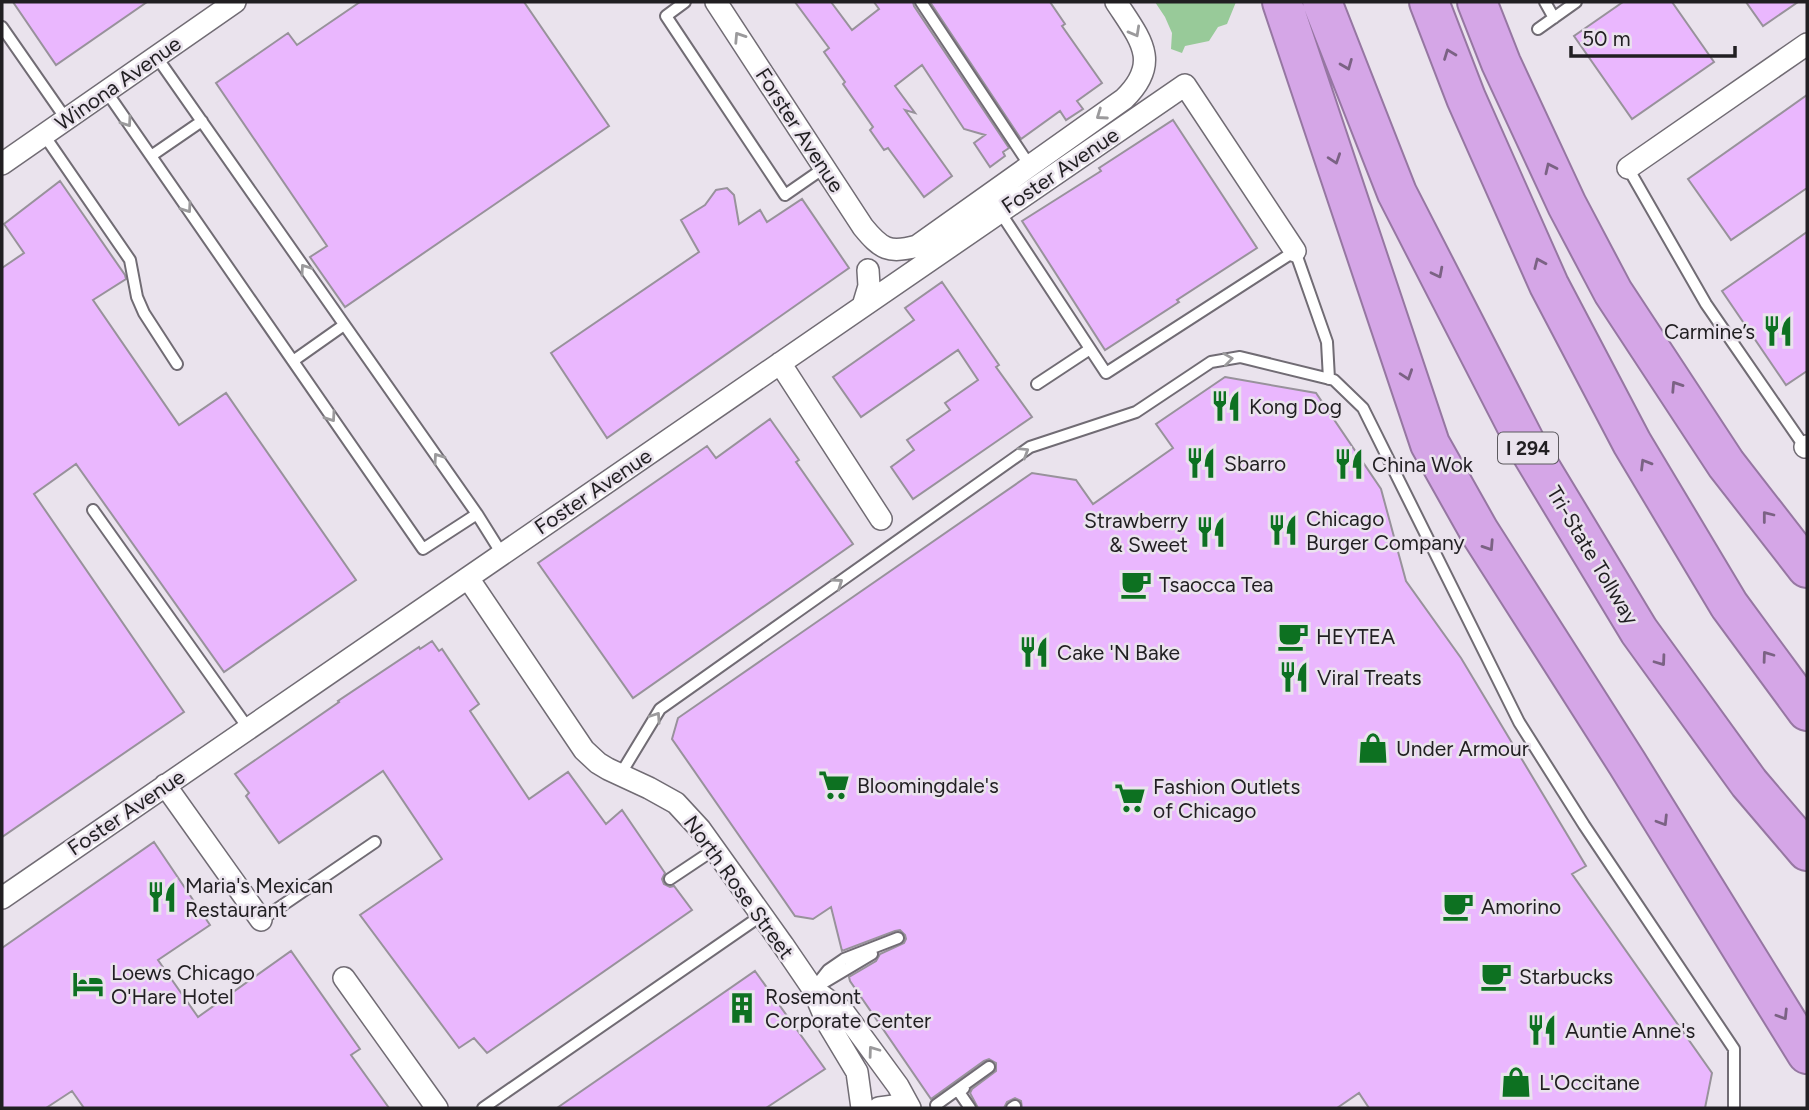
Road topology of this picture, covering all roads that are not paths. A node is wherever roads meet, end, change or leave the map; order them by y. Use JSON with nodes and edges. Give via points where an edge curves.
{"nodes":[{"id":1,"x":234,"y":2,"type":"edge"},
{"id":2,"x":685,"y":2,"type":"edge"},
{"id":3,"x":716,"y":2,"type":"edge"},
{"id":4,"x":921,"y":2,"type":"edge"},
{"id":5,"x":1116,"y":2,"type":"edge"},
{"id":6,"x":1282,"y":2,"type":"edge"},
{"id":7,"x":1322,"y":2,"type":"edge"},
{"id":8,"x":1429,"y":2,"type":"edge"},
{"id":9,"x":1477,"y":2,"type":"edge"},
{"id":10,"x":1545,"y":2,"type":"edge"},
{"id":11,"x":1576,"y":2,"type":"edge"},
{"id":12,"x":1554,"y":18,"type":"junction"},
{"id":13,"x":2,"y":27,"type":"edge"},
{"id":14,"x":1538,"y":29,"type":"dead end"},
{"id":15,"x":1807,"y":44,"type":"edge"},
{"id":16,"x":156,"y":56,"type":"junction"},
{"id":17,"x":106,"y":91,"type":"junction"},
{"id":18,"x":66,"y":119,"type":"junction"},
{"id":19,"x":202,"y":121,"type":"junction"},
{"id":20,"x":44,"y":135,"type":"junction"},
{"id":21,"x":151,"y":156,"type":"junction"},
{"id":22,"x":2,"y":164,"type":"edge"},
{"id":23,"x":1030,"y":166,"type":"junction"},
{"id":24,"x":824,"y":168,"type":"junction"},
{"id":25,"x":1628,"y":168,"type":"joint"},
{"id":26,"x":1000,"y":212,"type":"junction"},
{"id":27,"x":891,"y":251,"type":"joint"},
{"id":28,"x":1294,"y":251,"type":"junction"},
{"id":29,"x":868,"y":270,"type":"dead end"},
{"id":30,"x":863,"y":306,"type":"junction"},
{"id":31,"x":344,"y":325,"type":"junction"},
{"id":32,"x":1090,"y":349,"type":"junction"},
{"id":33,"x":293,"y":361,"type":"junction"},
{"id":34,"x":780,"y":363,"type":"junction"},
{"id":35,"x":177,"y":364,"type":"dead end"},
{"id":36,"x":1329,"y":379,"type":"junction"},
{"id":37,"x":1037,"y":384,"type":"dead end"},
{"id":38,"x":1806,"y":448,"type":"edge"},
{"id":39,"x":93,"y":510,"type":"dead end"},
{"id":40,"x":477,"y":514,"type":"junction"},
{"id":41,"x":881,"y":519,"type":"dead end"},
{"id":42,"x":502,"y":554,"type":"junction"},
{"id":43,"x":1807,"y":568,"type":"edge"},
{"id":44,"x":467,"y":578,"type":"junction"},
{"id":45,"x":1807,"y":711,"type":"edge"},
{"id":46,"x":248,"y":729,"type":"junction"},
{"id":47,"x":620,"y":775,"type":"junction"},
{"id":48,"x":165,"y":785,"type":"junction"},
{"id":49,"x":375,"y":842,"type":"dead end"},
{"id":50,"x":715,"y":849,"type":"junction"},
{"id":51,"x":1807,"y":852,"type":"edge"},
{"id":52,"x":670,"y":879,"type":"dead end"},
{"id":53,"x":2,"y":898,"type":"edge"},
{"id":54,"x":762,"y":915,"type":"junction"},
{"id":55,"x":261,"y":920,"type":"joint"},
{"id":56,"x":344,"y":978,"type":"dead end"},
{"id":57,"x":813,"y":989,"type":"junction"},
{"id":58,"x":1807,"y":1054,"type":"edge"},
{"id":59,"x":936,"y":1105,"type":"dead end"},
{"id":60,"x":437,"y":1108,"type":"edge"},
{"id":61,"x":483,"y":1108,"type":"edge"},
{"id":62,"x":862,"y":1108,"type":"edge"},
{"id":63,"x":879,"y":1108,"type":"edge"},
{"id":64,"x":908,"y":1108,"type":"edge"},
{"id":65,"x":970,"y":1108,"type":"edge"},
{"id":66,"x":1734,"y":1108,"type":"edge"}],
"edges":[{"from":1,"to":16,"type":"street","name":"Winona Avenue"},
{"from":2,"to":24,"type":"lane","via":[[666,16],[785,195]]},
{"from":24,"to":3,"type":"street","name":"Forster Avenue","one_way":true},
{"from":4,"to":23,"type":"lane"},
{"from":5,"to":23,"type":"street","name":"Foster Avenue","one_way":true,"via":[[1145,54],[1141,78],[1124,99]]},
{"from":6,"to":58,"type":"highway","one_way":true,"via":[[1430,444],[1479,531]]},
{"from":7,"to":51,"type":"highway","name":"Tri-State Tollway","number":"I 294","one_way":true,"via":[[1397,193],[1526,444],[1639,631],[1749,783]]},
{"from":45,"to":8,"type":"highway","one_way":true,"via":[[1729,605],[1626,431],[1549,285]]},
{"from":43,"to":9,"type":"highway","one_way":true,"via":[[1726,464],[1613,292],[1567,205]]},
{"from":10,"to":12,"type":"lane"},
{"from":11,"to":12,"type":"lane"},
{"from":12,"to":14,"type":"lane"},
{"from":13,"to":18,"type":"lane"},
{"from":15,"to":25,"type":"street"},
{"from":16,"to":17,"type":"street","name":"Winona Avenue"},
{"from":16,"to":19,"type":"lane"},
{"from":17,"to":18,"type":"street","name":"Winona Avenue"},
{"from":17,"to":21,"type":"lane","one_way":true},
{"from":18,"to":20,"type":"street","name":"Winona Avenue"},
{"from":19,"to":21,"type":"lane"},
{"from":31,"to":19,"type":"lane","one_way":true},
{"from":20,"to":22,"type":"street","name":"Winona Avenue"},
{"from":20,"to":35,"type":"lane","via":[[130,260],[144,313]]},
{"from":21,"to":33,"type":"lane","one_way":true},
{"from":23,"to":27,"type":"street","name":"Foster Avenue","via":[[917,246]]},
{"from":24,"to":27,"type":"street","name":"Forster Avenue","via":[[876,242]]},
{"from":25,"to":38,"type":"lane","via":[[1706,304]]},
{"from":26,"to":28,"type":"street","name":"Foster Avenue","via":[[1185,85]]},
{"from":26,"to":30,"type":"street","name":"Foster Avenue"},
{"from":26,"to":32,"type":"lane"},
{"from":28,"to":32,"type":"lane","via":[[1106,373]]},
{"from":28,"to":36,"type":"lane","via":[[1327,342]]},
{"from":29,"to":30,"type":"street"},
{"from":30,"to":34,"type":"street","name":"Foster Avenue"},
{"from":31,"to":33,"type":"lane"},
{"from":40,"to":31,"type":"lane","one_way":true},
{"from":32,"to":37,"type":"lane"},
{"from":33,"to":40,"type":"lane","one_way":true,"via":[[423,549]]},
{"from":34,"to":41,"type":"street"},
{"from":34,"to":42,"type":"street","name":"Foster Avenue"},
{"from":47,"to":36,"type":"lane","one_way":true,"via":[[660,709],[1030,447],[1136,412],[1211,362],[1240,357]]},
{"from":36,"to":66,"type":"lane","via":[[1363,408],[1519,722],[1734,1049]]},
{"from":39,"to":46,"type":"lane"},
{"from":40,"to":42,"type":"lane"},
{"from":42,"to":44,"type":"street","name":"Foster Avenue"},
{"from":44,"to":46,"type":"street","name":"Foster Avenue"},
{"from":44,"to":47,"type":"street","name":"North Rose Street","via":[[584,750]]},
{"from":46,"to":48,"type":"street","name":"Foster Avenue"},
{"from":47,"to":50,"type":"street","name":"North Rose Street","via":[[676,803]]},
{"from":48,"to":53,"type":"street","name":"Foster Avenue"},
{"from":48,"to":55,"type":"street"},
{"from":49,"to":55,"type":"lane"},
{"from":50,"to":52,"type":"lane"},
{"from":50,"to":54,"type":"street","name":"North Rose Street"},
{"from":54,"to":57,"type":"street","name":"North Rose Street"},
{"from":54,"to":61,"type":"lane"},
{"from":56,"to":60,"type":"street"},
{"from":57,"to":57,"type":"lane","via":[[833,977],[898,938],[844,959]]},
{"from":57,"to":62,"type":"street","name":"North Rose Street","via":[[857,1072]]},
{"from":64,"to":57,"type":"street","name":"North Rose Street","one_way":true,"via":[[898,1086],[843,1011]]},
{"from":59,"to":65,"type":"lane","via":[[986,1071],[959,1092]]},
{"from":63,"to":64,"type":"street"}]}
